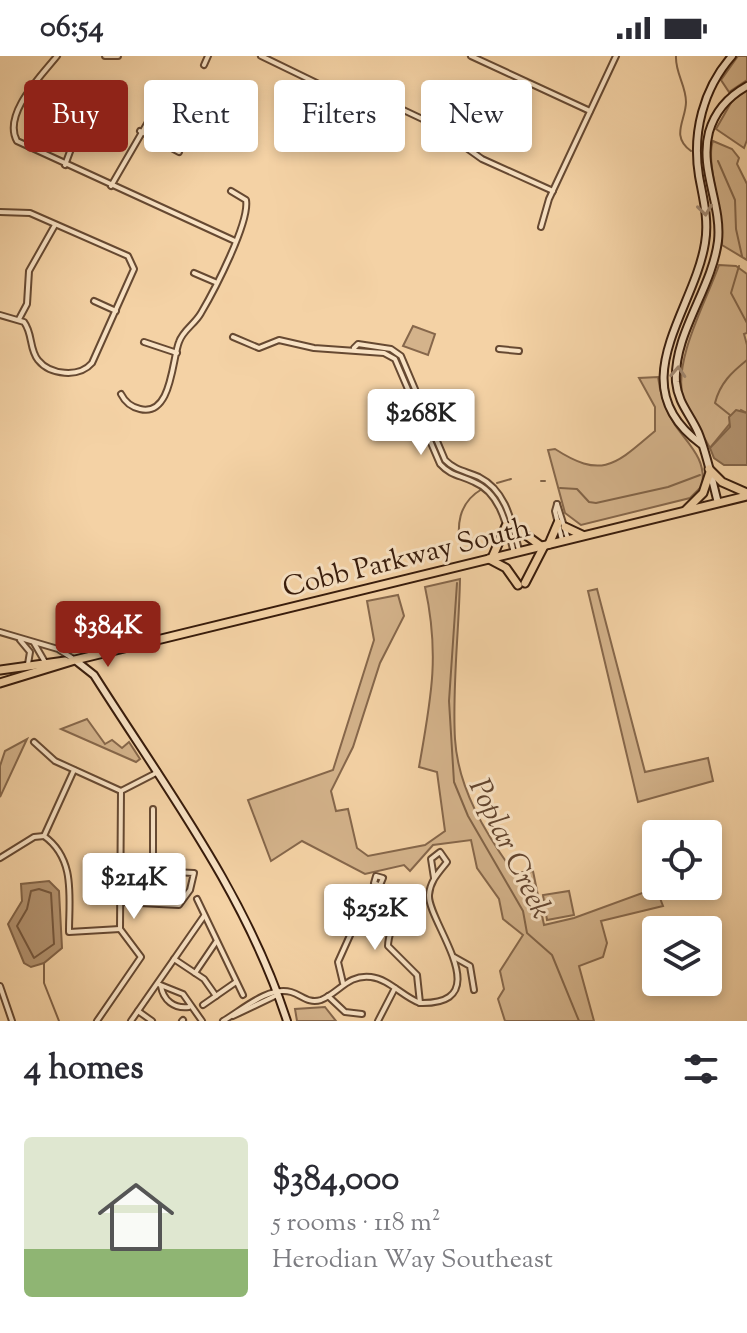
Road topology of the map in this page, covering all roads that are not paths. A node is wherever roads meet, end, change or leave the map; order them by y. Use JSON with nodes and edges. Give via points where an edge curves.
{"nodes":[{"id":1,"x":57,"y":56,"type":"edge"},
{"id":2,"x":105,"y":56,"type":"edge"},
{"id":3,"x":118,"y":56,"type":"edge"},
{"id":4,"x":208,"y":56,"type":"edge"},
{"id":5,"x":261,"y":56,"type":"edge"},
{"id":6,"x":471,"y":56,"type":"edge"},
{"id":7,"x":616,"y":56,"type":"edge"},
{"id":8,"x":732,"y":56,"type":"edge"},
{"id":9,"x":204,"y":65,"type":"dead end"},
{"id":10,"x":747,"y":86,"type":"edge"},
{"id":11,"x":590,"y":111,"type":"junction"},
{"id":12,"x":144,"y":126,"type":"edge"},
{"id":13,"x":140,"y":131,"type":"junction"},
{"id":14,"x":144,"y":133,"type":"edge"},
{"id":15,"x":70,"y":152,"type":"edge"},
{"id":16,"x":65,"y":165,"type":"junction"},
{"id":17,"x":111,"y":186,"type":"junction"},
{"id":18,"x":231,"y":191,"type":"dead end"},
{"id":19,"x":553,"y":191,"type":"junction"},
{"id":20,"x":0,"y":212,"type":"edge"},
{"id":21,"x":55,"y":225,"type":"junction"},
{"id":22,"x":541,"y":227,"type":"dead end"},
{"id":23,"x":235,"y":241,"type":"junction"},
{"id":24,"x":194,"y":273,"type":"dead end"},
{"id":25,"x":215,"y":282,"type":"junction"},
{"id":26,"x":94,"y":301,"type":"dead end"},
{"id":27,"x":116,"y":311,"type":"junction"},
{"id":28,"x":0,"y":315,"type":"edge"},
{"id":29,"x":19,"y":319,"type":"junction"},
{"id":30,"x":233,"y":337,"type":"dead end"},
{"id":31,"x":144,"y":342,"type":"dead end"},
{"id":32,"x":499,"y":349,"type":"dead end"},
{"id":33,"x":519,"y":351,"type":"dead end"},
{"id":34,"x":177,"y":353,"type":"junction"},
{"id":35,"x":121,"y":394,"type":"dead end"},
{"id":36,"x":701,"y":444,"type":"junction"},
{"id":37,"x":710,"y":471,"type":"junction"},
{"id":38,"x":747,"y":495,"type":"edge"},
{"id":39,"x":718,"y":503,"type":"junction"},
{"id":40,"x":684,"y":511,"type":"junction"},
{"id":41,"x":509,"y":525,"type":"junction"},
{"id":42,"x":562,"y":525,"type":"junction"},
{"id":43,"x":584,"y":536,"type":"junction"},
{"id":44,"x":565,"y":540,"type":"junction"},
{"id":45,"x":545,"y":545,"type":"junction"},
{"id":46,"x":517,"y":552,"type":"junction"},
{"id":47,"x":490,"y":558,"type":"junction"},
{"id":48,"x":0,"y":632,"type":"edge"},
{"id":49,"x":18,"y":639,"type":"junction"},
{"id":50,"x":32,"y":641,"type":"junction"},
{"id":51,"x":75,"y":660,"type":"junction"},
{"id":52,"x":45,"y":663,"type":"junction"},
{"id":53,"x":28,"y":664,"type":"junction"},
{"id":54,"x":0,"y":670,"type":"edge"},
{"id":55,"x":43,"y":672,"type":"junction"},
{"id":56,"x":0,"y":683,"type":"edge"},
{"id":57,"x":34,"y":742,"type":"dead end"},
{"id":58,"x":74,"y":770,"type":"junction"},
{"id":59,"x":158,"y":772,"type":"junction"},
{"id":60,"x":121,"y":791,"type":"junction"},
{"id":61,"x":153,"y":809,"type":"dead end"},
{"id":62,"x":44,"y":836,"type":"junction"},
{"id":63,"x":0,"y":858,"type":"edge"},
{"id":64,"x":434,"y":878,"type":"junction"},
{"id":65,"x":380,"y":885,"type":"dead end"},
{"id":66,"x":197,"y":899,"type":"dead end"},
{"id":67,"x":120,"y":902,"type":"junction"},
{"id":68,"x":204,"y":916,"type":"junction"},
{"id":69,"x":356,"y":922,"type":"dead end"},
{"id":70,"x":120,"y":929,"type":"junction"},
{"id":71,"x":217,"y":941,"type":"junction"},
{"id":72,"x":454,"y":957,"type":"junction"},
{"id":73,"x":174,"y":959,"type":"junction"},
{"id":74,"x":195,"y":973,"type":"junction"},
{"id":75,"x":236,"y":982,"type":"junction"},
{"id":76,"x":343,"y":983,"type":"junction"},
{"id":77,"x":159,"y":985,"type":"junction"},
{"id":78,"x":0,"y":986,"type":"edge"},
{"id":79,"x":395,"y":988,"type":"junction"},
{"id":80,"x":474,"y":990,"type":"dead end"},
{"id":81,"x":243,"y":995,"type":"dead end"},
{"id":82,"x":277,"y":995,"type":"junction"},
{"id":83,"x":216,"y":996,"type":"junction"},
{"id":84,"x":328,"y":996,"type":"junction"},
{"id":85,"x":420,"y":1003,"type":"junction"},
{"id":86,"x":203,"y":1005,"type":"dead end"},
{"id":87,"x":189,"y":1007,"type":"junction"},
{"id":88,"x":138,"y":1011,"type":"junction"},
{"id":89,"x":362,"y":1014,"type":"dead end"},
{"id":90,"x":12,"y":1021,"type":"edge"},
{"id":91,"x":97,"y":1021,"type":"edge"},
{"id":92,"x":131,"y":1021,"type":"edge"},
{"id":93,"x":152,"y":1021,"type":"edge"},
{"id":94,"x":202,"y":1021,"type":"edge"},
{"id":95,"x":223,"y":1021,"type":"edge"},
{"id":96,"x":287,"y":1021,"type":"edge"},
{"id":97,"x":378,"y":1021,"type":"edge"}],
"edges":[{"from":1,"to":16,"type":"street","via":[[34,80],[11,136]]},
{"from":2,"to":3,"type":"street"},
{"from":4,"to":9,"type":"street"},
{"from":5,"to":19,"type":"street","via":[[325,87],[380,99],[433,124],[482,159]]},
{"from":6,"to":11,"type":"street"},
{"from":7,"to":11,"type":"street"},
{"from":8,"to":36,"type":"street","one_way":true,"via":[[703,104],[697,154],[705,243],[664,361],[671,409]]},
{"from":36,"to":10,"type":"street","one_way":true,"via":[[679,399],[676,367],[717,247],[708,133],[722,107]]},
{"from":11,"to":19,"type":"street"},
{"from":12,"to":13,"type":"street"},
{"from":13,"to":14,"type":"street"},
{"from":13,"to":17,"type":"street"},
{"from":15,"to":16,"type":"street"},
{"from":16,"to":17,"type":"street"},
{"from":17,"to":23,"type":"street"},
{"from":18,"to":23,"type":"street","via":[[243,195],[248,205]]},
{"from":19,"to":22,"type":"street"},
{"from":20,"to":21,"type":"street","via":[[22,212]]},
{"from":21,"to":27,"type":"street","via":[[132,259],[133,274]]},
{"from":21,"to":29,"type":"street","via":[[29,271],[27,304]]},
{"from":23,"to":25,"type":"street"},
{"from":24,"to":25,"type":"street"},
{"from":25,"to":34,"type":"street","via":[[199,317],[180,338]]},
{"from":26,"to":27,"type":"street"},
{"from":27,"to":29,"type":"street","via":[[92,363],[70,374],[36,358],[30,331]]},
{"from":28,"to":29,"type":"street"},
{"from":30,"to":41,"type":"street","via":[[259,348],[279,340],[314,348],[358,344],[381,346],[401,356],[445,460],[494,488]]},
{"from":31,"to":34,"type":"street"},
{"from":32,"to":33,"type":"street"},
{"from":34,"to":35,"type":"street","via":[[173,375],[152,408],[132,406]]},
{"from":36,"to":37,"type":"street"},
{"from":37,"to":38,"type":"main road"},
{"from":37,"to":39,"type":"street"},
{"from":37,"to":40,"type":"main road","via":[[703,493]]},
{"from":38,"to":39,"type":"main road","name":"Cobb Parkway South"},
{"from":39,"to":40,"type":"main road","name":"Cobb Parkway South"},
{"from":40,"to":43,"type":"main road","name":"Cobb Parkway South"},
{"from":41,"to":45,"type":"main road"},
{"from":41,"to":46,"type":"street"},
{"from":41,"to":47,"type":"main road"},
{"from":42,"to":43,"type":"main road"},
{"from":42,"to":44,"type":"street"},
{"from":42,"to":45,"type":"main road"},
{"from":43,"to":44,"type":"main road","name":"Cobb Parkway South"},
{"from":44,"to":45,"type":"main road","name":"Cobb Parkway South"},
{"from":45,"to":46,"type":"main road","name":"Cobb Parkway South"},
{"from":45,"to":47,"type":"main road","via":[[522,584]]},
{"from":46,"to":47,"type":"main road","name":"Cobb Parkway South"},
{"from":47,"to":51,"type":"main road","name":"Cobb Parkway South"},
{"from":48,"to":49,"type":"street"},
{"from":49,"to":50,"type":"street"},
{"from":49,"to":53,"type":"street","via":[[30,652]]},
{"from":50,"to":51,"type":"street"},
{"from":50,"to":52,"type":"street"},
{"from":51,"to":52,"type":"main road","name":"Cobb Parkway South"},
{"from":51,"to":55,"type":"main road","name":"Cobb Parkway South"},
{"from":51,"to":59,"type":"street","via":[[94,675]]},
{"from":52,"to":53,"type":"main road","name":"Cobb Parkway South"},
{"from":52,"to":55,"type":"street"},
{"from":53,"to":54,"type":"main road","name":"Cobb Parkway South"},
{"from":55,"to":56,"type":"main road","name":"Cobb Parkway South"},
{"from":57,"to":58,"type":"street","via":[[49,758]]},
{"from":58,"to":60,"type":"street"},
{"from":58,"to":62,"type":"street"},
{"from":59,"to":60,"type":"street"},
{"from":59,"to":82,"type":"street","via":[[230,892]]},
{"from":60,"to":67,"type":"street"},
{"from":61,"to":67,"type":"street","via":[[153,871],[194,873],[194,879],[179,905]]},
{"from":62,"to":63,"type":"street"},
{"from":62,"to":70,"type":"street","via":[[66,865],[69,932]]},
{"from":64,"to":64,"type":"street","via":[[447,862],[440,852],[431,859]]},
{"from":64,"to":72,"type":"street","via":[[431,908]]},
{"from":65,"to":85,"type":"street","via":[[396,913],[388,946],[417,975]]},
{"from":66,"to":68,"type":"street"},
{"from":67,"to":70,"type":"street"},
{"from":68,"to":71,"type":"street"},
{"from":68,"to":73,"type":"street"},
{"from":69,"to":76,"type":"street","via":[[338,962]]},
{"from":70,"to":91,"type":"street","via":[[141,957]]},
{"from":71,"to":74,"type":"street"},
{"from":71,"to":75,"type":"street"},
{"from":72,"to":80,"type":"street","via":[[470,966]]},
{"from":72,"to":85,"type":"street","via":[[458,978],[451,992]]},
{"from":73,"to":74,"type":"street"},
{"from":73,"to":77,"type":"street"},
{"from":74,"to":83,"type":"street"},
{"from":75,"to":81,"type":"street"},
{"from":75,"to":83,"type":"street"},
{"from":76,"to":79,"type":"street","via":[[373,977]]},
{"from":76,"to":84,"type":"street"},
{"from":77,"to":87,"type":"street","via":[[183,994]]},
{"from":77,"to":87,"type":"street","via":[[169,1001]]},
{"from":77,"to":88,"type":"street"},
{"from":78,"to":90,"type":"street"},
{"from":79,"to":85,"type":"street"},
{"from":79,"to":97,"type":"street"},
{"from":82,"to":84,"type":"street","via":[[289,992],[315,1001]]},
{"from":82,"to":95,"type":"street"},
{"from":82,"to":96,"type":"street"},
{"from":83,"to":86,"type":"street"},
{"from":84,"to":89,"type":"street","via":[[345,1012]]},
{"from":87,"to":94,"type":"street"},
{"from":88,"to":92,"type":"street"},
{"from":88,"to":93,"type":"street"}]}
